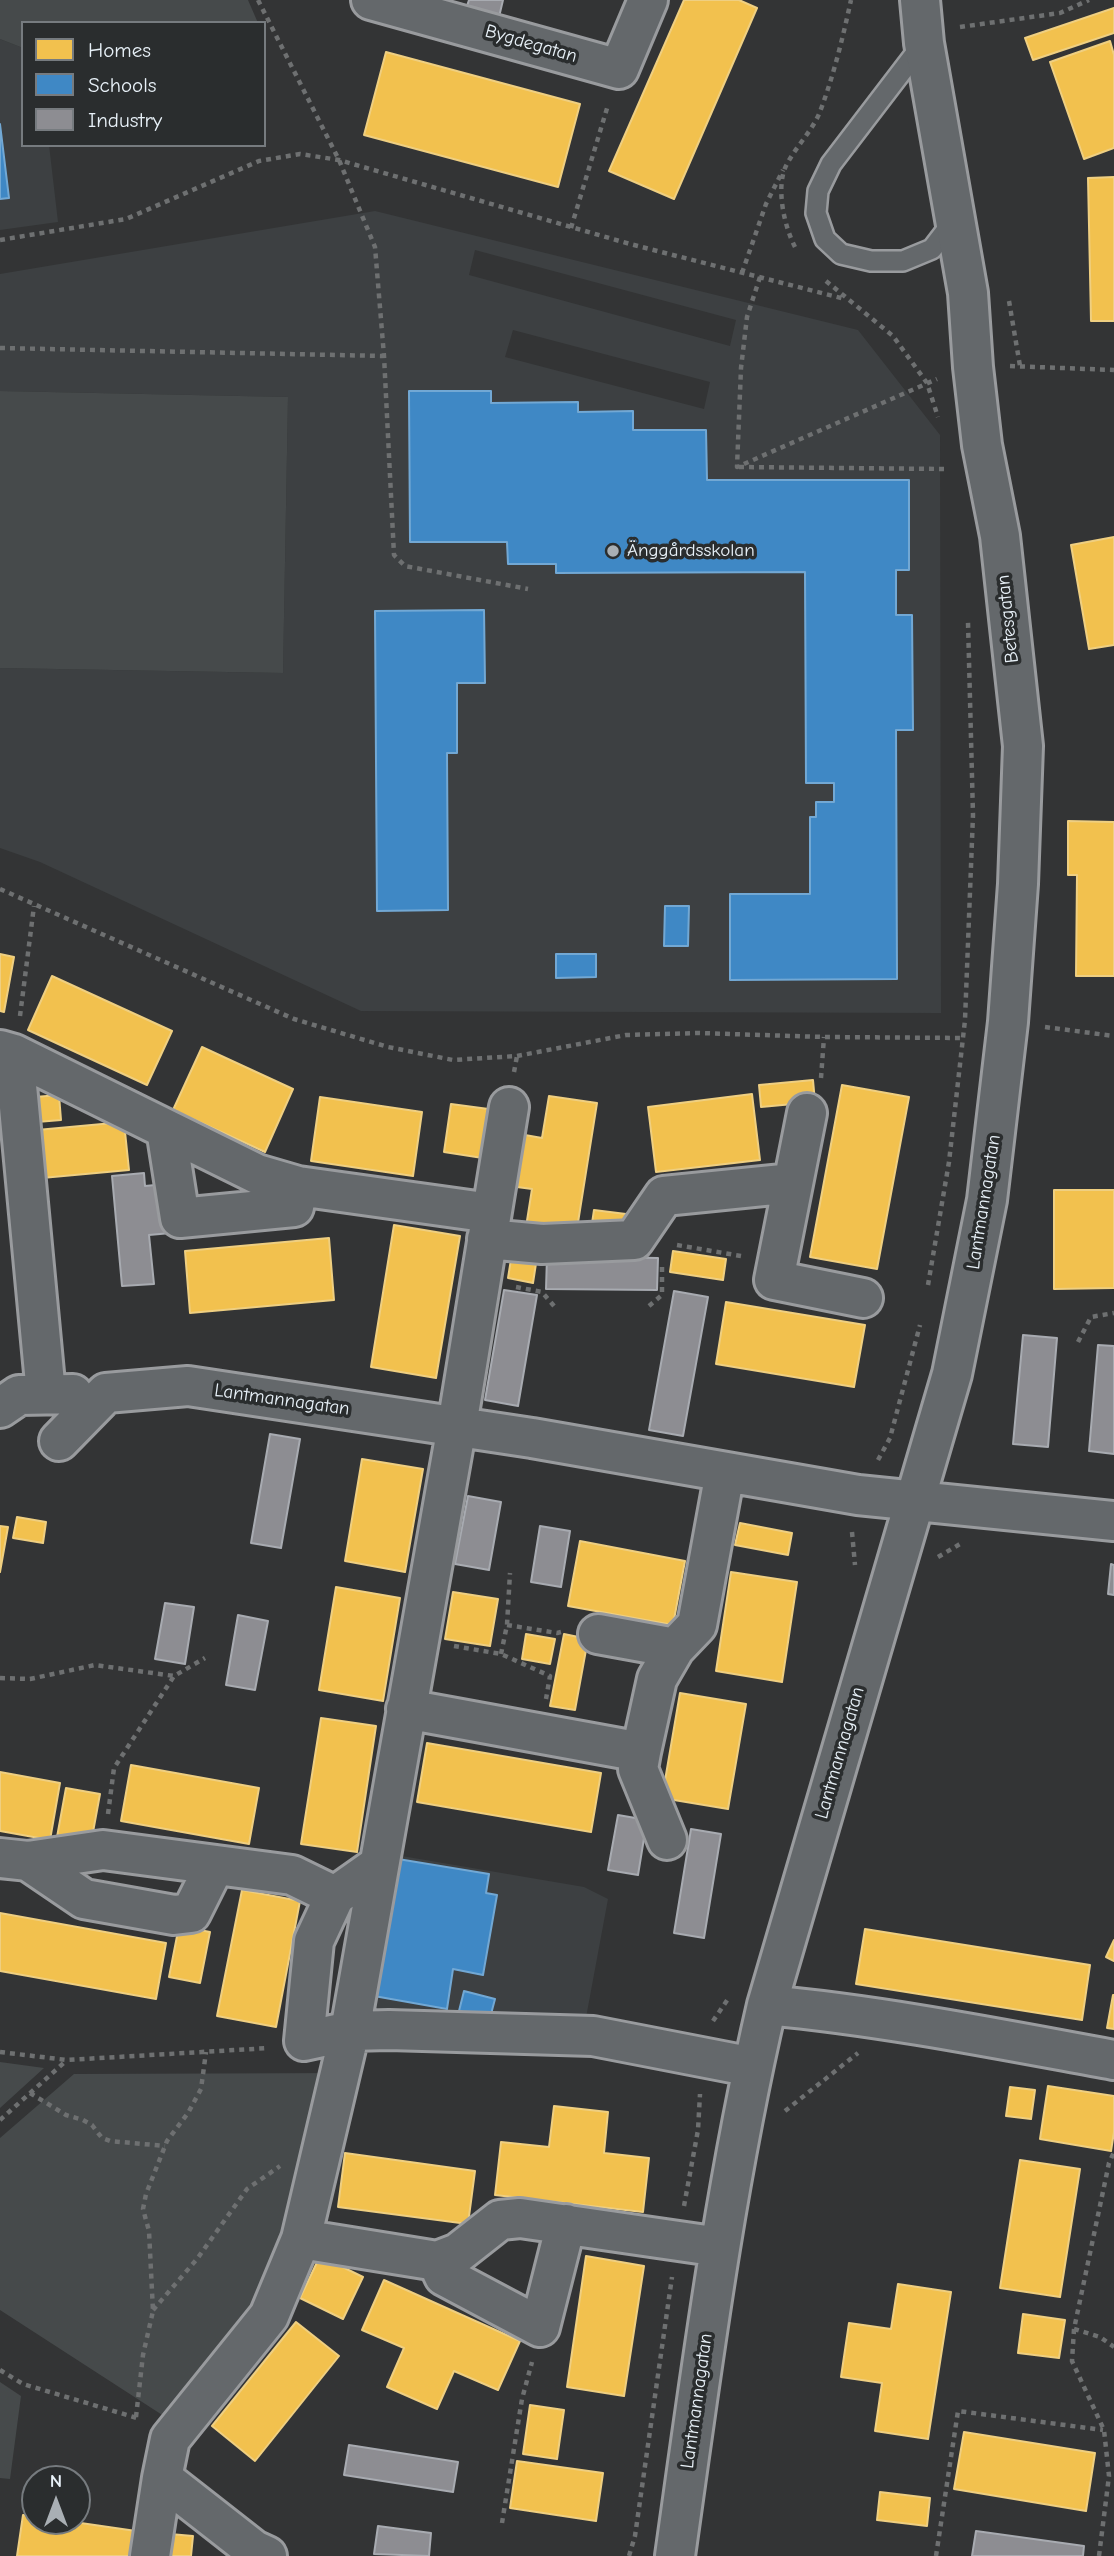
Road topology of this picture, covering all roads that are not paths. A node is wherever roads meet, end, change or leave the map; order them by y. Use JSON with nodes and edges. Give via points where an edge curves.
{"nodes":[{"id":1,"x":371,"y":0,"type":"edge"},
{"id":2,"x":648,"y":0,"type":"edge"},
{"id":3,"x":920,"y":0,"type":"edge"},
{"id":4,"x":924,"y":43,"type":"junction"},
{"id":5,"x":955,"y":218,"type":"junction"},
{"id":6,"x":1008,"y":1022,"type":"joint"},
{"id":7,"x":7,"y":1052,"type":"edge"},
{"id":8,"x":509,"y":1107,"type":"dead end"},
{"id":9,"x":807,"y":1113,"type":"dead end"},
{"id":10,"x":166,"y":1129,"type":"junction"},
{"id":11,"x":11,"y":1149,"type":"edge"},
{"id":12,"x":793,"y":1183,"type":"junction"},
{"id":13,"x":298,"y":1186,"type":"junction"},
{"id":14,"x":489,"y":1226,"type":"junction"},
{"id":15,"x":863,"y":1298,"type":"dead end"},
{"id":16,"x":106,"y":1393,"type":"junction"},
{"id":17,"x":46,"y":1394,"type":"junction"},
{"id":18,"x":0,"y":1408,"type":"edge"},
{"id":19,"x":457,"y":1426,"type":"junction"},
{"id":20,"x":59,"y":1441,"type":"dead end"},
{"id":21,"x":725,"y":1472,"type":"junction"},
{"id":22,"x":914,"y":1502,"type":"junction"},
{"id":23,"x":1114,"y":1521,"type":"edge"},
{"id":24,"x":598,"y":1634,"type":"road end"},
{"id":25,"x":675,"y":1648,"type":"junction"},
{"id":26,"x":406,"y":1709,"type":"junction"},
{"id":27,"x":641,"y":1752,"type":"junction"},
{"id":28,"x":667,"y":1840,"type":"dead end"},
{"id":29,"x":14,"y":1859,"type":"edge"},
{"id":30,"x":215,"y":1865,"type":"junction"},
{"id":31,"x":379,"y":1865,"type":"junction"},
{"id":32,"x":335,"y":1896,"type":"junction"},
{"id":33,"x":767,"y":2005,"type":"junction"},
{"id":34,"x":350,"y":2031,"type":"junction"},
{"id":35,"x":1114,"y":2060,"type":"edge"},
{"id":36,"x":753,"y":2067,"type":"junction"},
{"id":37,"x":566,"y":2224,"type":"junction"},
{"id":38,"x":302,"y":2239,"type":"junction"},
{"id":39,"x":720,"y":2247,"type":"junction"},
{"id":40,"x":436,"y":2261,"type":"junction"},
{"id":41,"x":162,"y":2478,"type":"junction"},
{"id":42,"x":150,"y":2556,"type":"edge"},
{"id":43,"x":267,"y":2556,"type":"edge"},
{"id":44,"x":675,"y":2556,"type":"edge"}],
"edges":[{"from":1,"to":2,"type":"street","name":"Bygdegatan","via":[[619,69]]},
{"from":3,"to":4,"type":"street","name":"Betesgatan"},
{"from":4,"to":5,"type":"street","name":"Betesgatan"},
{"from":4,"to":5,"type":"lane","via":[[831,164],[818,191],[816,213],[825,239],[841,254],[871,261],[902,261],[932,249]]},
{"from":5,"to":6,"type":"street","name":"Betesgatan","via":[[968,293],[982,445],[1000,536],[1023,747]]},
{"from":6,"to":22,"type":"street","name":"Lantmannagatan","via":[[987,1200],[971,1283],[952,1374]]},
{"from":7,"to":10,"type":"street"},
{"from":7,"to":11,"type":"street"},
{"from":8,"to":14,"type":"street"},
{"from":9,"to":12,"type":"street"},
{"from":10,"to":13,"type":"street","via":[[257,1174]]},
{"from":10,"to":13,"type":"street","via":[[180,1218],[294,1206]]},
{"from":11,"to":17,"type":"street"},
{"from":12,"to":14,"type":"street","via":[[664,1196],[634,1240],[542,1244]]},
{"from":12,"to":15,"type":"street","via":[[774,1280]]},
{"from":13,"to":14,"type":"street"},
{"from":14,"to":19,"type":"street"},
{"from":16,"to":17,"type":"street","name":"Lantmannagatan"},
{"from":16,"to":19,"type":"street","name":"Lantmannagatan","via":[[188,1386]]},
{"from":16,"to":20,"type":"street"},
{"from":17,"to":18,"type":"street","name":"Lantmannagatan","via":[[19,1395]]},
{"from":19,"to":21,"type":"street","name":"Lantmannagatan"},
{"from":19,"to":26,"type":"street"},
{"from":21,"to":22,"type":"street","name":"Lantmannagatan"},
{"from":21,"to":25,"type":"street","via":[[697,1625]]},
{"from":22,"to":23,"type":"street","name":"Lantmannagatan"},
{"from":22,"to":33,"type":"street","name":"Lantmannagatan"},
{"from":24,"to":25,"type":"street"},
{"from":25,"to":27,"type":"street","via":[[657,1679]]},
{"from":26,"to":27,"type":"street"},
{"from":26,"to":31,"type":"street"},
{"from":27,"to":28,"type":"street","via":[[638,1769]]},
{"from":29,"to":30,"type":"street","via":[[103,1850]]},
{"from":29,"to":30,"type":"street","via":[[84,1899],[174,1915],[191,1913]]},
{"from":30,"to":32,"type":"street","via":[[292,1875]]},
{"from":31,"to":32,"type":"street"},
{"from":31,"to":34,"type":"street"},
{"from":32,"to":34,"type":"street","via":[[314,1941],[304,2041]]},
{"from":33,"to":35,"type":"street","via":[[898,2021]]},
{"from":33,"to":36,"type":"street","name":"Lantmannagatan"},
{"from":34,"to":36,"type":"street","via":[[593,2036]]},
{"from":34,"to":38,"type":"street"},
{"from":36,"to":39,"type":"street","name":"Lantmannagatan"},
{"from":37,"to":39,"type":"street"},
{"from":37,"to":40,"type":"street","via":[[500,2220],[458,2253]]},
{"from":37,"to":40,"type":"street","via":[[540,2327],[444,2276]]},
{"from":38,"to":40,"type":"street"},
{"from":38,"to":41,"type":"street","via":[[269,2316],[170,2439]]},
{"from":39,"to":44,"type":"street","name":"Lantmannagatan"},
{"from":41,"to":42,"type":"street"},
{"from":41,"to":43,"type":"street"}]}
